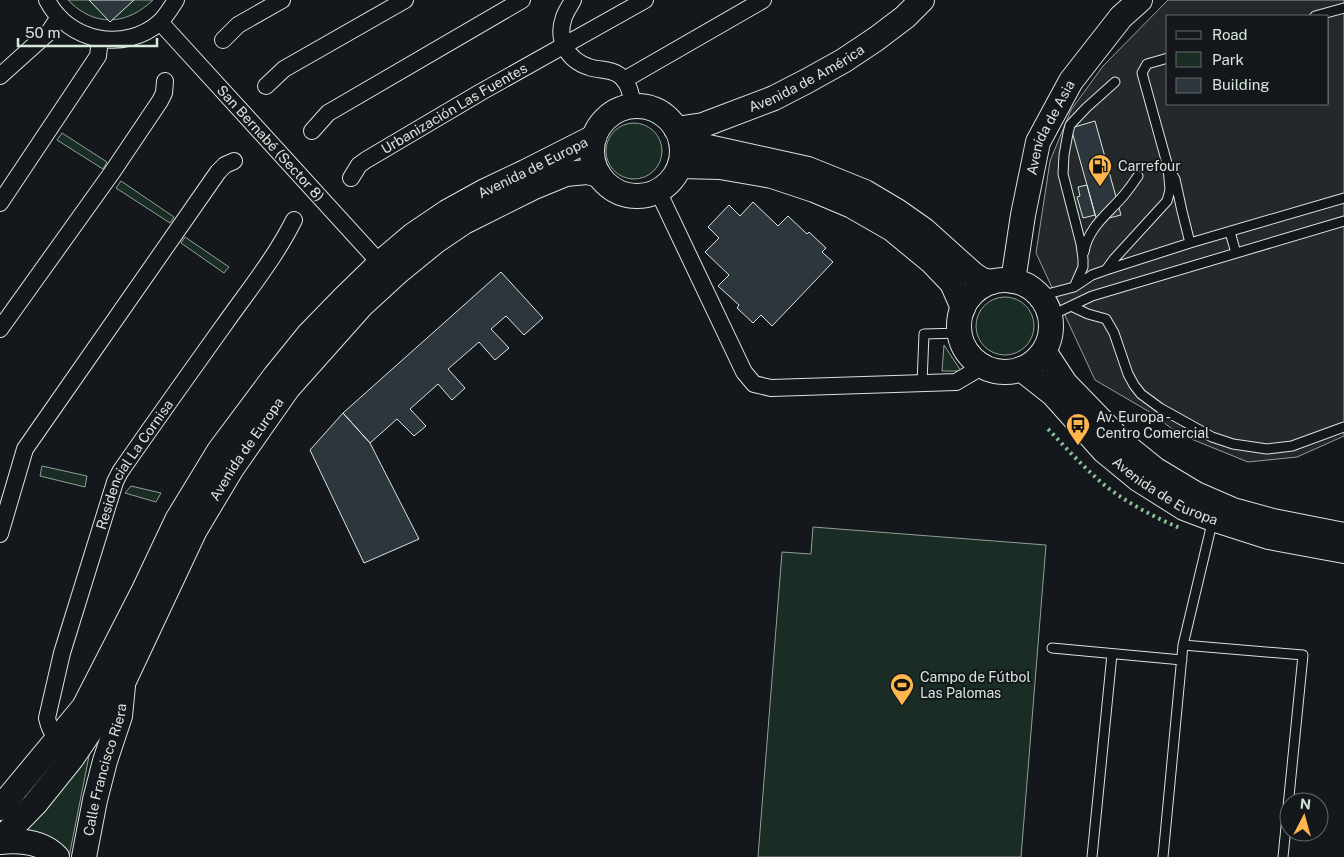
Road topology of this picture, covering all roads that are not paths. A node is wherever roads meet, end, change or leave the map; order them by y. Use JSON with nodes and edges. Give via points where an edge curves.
{"nodes":[{"id":1,"x":47,"y":0,"type":"edge"},
{"id":2,"x":176,"y":0,"type":"edge"},
{"id":3,"x":282,"y":0,"type":"edge"},
{"id":4,"x":405,"y":0,"type":"edge"},
{"id":5,"x":522,"y":0,"type":"edge"},
{"id":6,"x":573,"y":0,"type":"edge"},
{"id":7,"x":645,"y":0,"type":"edge"},
{"id":8,"x":763,"y":0,"type":"edge"},
{"id":9,"x":922,"y":0,"type":"edge"},
{"id":10,"x":1140,"y":0,"type":"edge"},
{"id":11,"x":1344,"y":8,"type":"edge"},
{"id":12,"x":1319,"y":15,"type":"edge"},
{"id":13,"x":59,"y":17,"type":"junction"},
{"id":14,"x":160,"y":22,"type":"junction"},
{"id":15,"x":100,"y":39,"type":"junction"},
{"id":16,"x":223,"y":40,"type":"dead end"},
{"id":17,"x":564,"y":46,"type":"junction"},
{"id":18,"x":1166,"y":59,"type":"edge"},
{"id":19,"x":0,"y":76,"type":"edge"},
{"id":20,"x":624,"y":80,"type":"junction"},
{"id":21,"x":165,"y":81,"type":"dead end"},
{"id":22,"x":1115,"y":82,"type":"dead end"},
{"id":23,"x":266,"y":86,"type":"dead end"},
{"id":24,"x":633,"y":106,"type":"junction"},
{"id":25,"x":746,"y":108,"type":"junction"},
{"id":26,"x":312,"y":131,"type":"dead end"},
{"id":27,"x":679,"y":135,"type":"junction"},
{"id":28,"x":594,"y":138,"type":"junction"},
{"id":29,"x":739,"y":153,"type":"junction"},
{"id":30,"x":234,"y":161,"type":"dead end"},
{"id":31,"x":680,"y":166,"type":"junction"},
{"id":32,"x":1168,"y":166,"type":"junction"},
{"id":33,"x":600,"y":176,"type":"junction"},
{"id":34,"x":1138,"y":176,"type":"dead end"},
{"id":35,"x":351,"y":178,"type":"dead end"},
{"id":36,"x":658,"y":191,"type":"junction"},
{"id":37,"x":1344,"y":198,"type":"edge"},
{"id":38,"x":0,"y":203,"type":"edge"},
{"id":39,"x":294,"y":220,"type":"dead end"},
{"id":40,"x":1344,"y":221,"type":"edge"},
{"id":41,"x":1230,"y":232,"type":"junction"},
{"id":42,"x":1190,"y":243,"type":"junction"},
{"id":43,"x":1236,"y":253,"type":"junction"},
{"id":44,"x":1083,"y":259,"type":"junction"},
{"id":45,"x":380,"y":263,"type":"junction"},
{"id":46,"x":1106,"y":270,"type":"junction"},
{"id":47,"x":1002,"y":282,"type":"junction"},
{"id":48,"x":1074,"y":287,"type":"junction"},
{"id":49,"x":1045,"y":306,"type":"junction"},
{"id":50,"x":1071,"y":306,"type":"junction"},
{"id":51,"x":963,"y":308,"type":"junction"},
{"id":52,"x":0,"y":329,"type":"edge"},
{"id":53,"x":961,"y":333,"type":"junction"},
{"id":54,"x":1044,"y":351,"type":"junction"},
{"id":55,"x":982,"y":366,"type":"junction"},
{"id":56,"x":1021,"y":369,"type":"junction"},
{"id":57,"x":922,"y":383,"type":"junction"},
{"id":58,"x":1344,"y":427,"type":"edge"},
{"id":59,"x":1213,"y":519,"type":"junction"},
{"id":60,"x":0,"y":534,"type":"edge"},
{"id":61,"x":1344,"y":535,"type":"edge"},
{"id":62,"x":1344,"y":551,"type":"edge"},
{"id":63,"x":1183,"y":645,"type":"junction"},
{"id":64,"x":1052,"y":648,"type":"dead end"},
{"id":65,"x":1112,"y":654,"type":"junction"},
{"id":66,"x":1182,"y":660,"type":"junction"},
{"id":67,"x":124,"y":681,"type":"junction"},
{"id":68,"x":58,"y":739,"type":"junction"},
{"id":69,"x":0,"y":808,"type":"edge"},
{"id":70,"x":0,"y":841,"type":"edge"},
{"id":71,"x":57,"y":857,"type":"edge"},
{"id":72,"x":84,"y":857,"type":"edge"},
{"id":73,"x":1092,"y":857,"type":"edge"},
{"id":74,"x":1163,"y":857,"type":"edge"},
{"id":75,"x":1283,"y":857,"type":"edge"}],
"edges":[{"from":1,"to":13,"type":"street"},
{"from":2,"to":14,"type":"street"},
{"from":3,"to":16,"type":"street","via":[[238,25]]},
{"from":4,"to":23,"type":"street","via":[[284,69]]},
{"from":5,"to":26,"type":"street","via":[[328,113]]},
{"from":6,"to":17,"type":"street","via":[[564,17],[561,37]]},
{"from":7,"to":17,"type":"street","name":"Urbanización Las Fuentes"},
{"from":8,"to":20,"type":"street"},
{"from":9,"to":25,"type":"street","name":"Avenida de América","via":[[905,17],[843,60],[774,98]]},
{"from":10,"to":47,"type":"street","name":"Avenida de Asia","via":[[1121,17],[1072,81],[1038,142],[1022,215]]},
{"from":11,"to":12,"type":"lane"},
{"from":13,"to":15,"type":"street","via":[[81,34]]},
{"from":13,"to":19,"type":"street","via":[[49,32]]},
{"from":14,"to":15,"type":"street","via":[[123,40]]},
{"from":14,"to":45,"type":"street","name":"San Bernabé (Sector 8)"},
{"from":15,"to":38,"type":"street","via":[[98,56]]},
{"from":17,"to":20,"type":"street","via":[[581,64],[611,71]]},
{"from":17,"to":35,"type":"street","name":"Urbanización Las Fuentes","via":[[366,160]]},
{"from":18,"to":32,"type":"lane","via":[[1147,64],[1142,73]]},
{"from":20,"to":24,"type":"street"},
{"from":21,"to":52,"type":"street","via":[[160,101]]},
{"from":22,"to":44,"type":"lane","via":[[1070,125],[1064,155],[1063,174]]},
{"from":24,"to":27,"type":"street","via":[[658,111]]},
{"from":24,"to":28,"type":"street","via":[[609,116]]},
{"from":25,"to":27,"type":"street","name":"Avenida de América"},
{"from":25,"to":29,"type":"street","via":[[735,118],[731,128],[731,143]]},
{"from":27,"to":29,"type":"street"},
{"from":27,"to":31,"type":"street"},
{"from":28,"to":33,"type":"street","via":[[594,164]]},
{"from":28,"to":45,"type":"street","name":"Avenida de Europa","via":[[447,212]]},
{"from":29,"to":47,"type":"street","via":[[808,169],[865,192],[924,230],[982,280]]},
{"from":30,"to":60,"type":"street","via":[[218,172],[25,449]]},
{"from":31,"to":36,"type":"street"},
{"from":31,"to":51,"type":"street","via":[[720,167],[772,176],[852,206],[892,229],[932,262],[952,283]]},
{"from":32,"to":42,"type":"lane","via":[[1175,179]]},
{"from":32,"to":46,"type":"lane","via":[[1170,190],[1167,201]]},
{"from":33,"to":36,"type":"street","via":[[620,192],[646,195]]},
{"from":33,"to":67,"type":"street","name":"Avenida de Europa","via":[[587,172],[566,174],[464,222],[436,241],[361,306],[288,388],[232,468],[195,530]]},
{"from":34,"to":44,"type":"lane","via":[[1092,230]]},
{"from":36,"to":57,"type":"street","via":[[744,372],[754,384],[771,388]]},
{"from":37,"to":41,"type":"lane"},
{"from":39,"to":68,"type":"street","name":"Residencial La Cornisa","via":[[285,238],[115,482],[62,653],[46,718]]},
{"from":40,"to":43,"type":"lane"},
{"from":41,"to":42,"type":"lane"},
{"from":41,"to":43,"type":"lane"},
{"from":42,"to":46,"type":"lane"},
{"from":43,"to":50,"type":"lane","via":[[1092,296]]},
{"from":44,"to":48,"type":"lane"},
{"from":45,"to":68,"type":"street","name":"Avenida de Europa","via":[[309,334],[219,451],[177,520],[84,707]]},
{"from":46,"to":48,"type":"lane"},
{"from":47,"to":49,"type":"street","via":[[1028,286]]},
{"from":47,"to":51,"type":"street","via":[[980,288]]},
{"from":48,"to":49,"type":"lane"},
{"from":49,"to":50,"type":"lane"},
{"from":49,"to":54,"type":"street","via":[[1051,328]]},
{"from":50,"to":58,"type":"lane","via":[[1106,320],[1114,333],[1128,374],[1141,394],[1212,437],[1267,449],[1292,446]]},
{"from":51,"to":53,"type":"street","via":[[959,324]]},
{"from":53,"to":55,"type":"street","via":[[970,355]]},
{"from":53,"to":57,"type":"lane","via":[[924,334]]},
{"from":54,"to":56,"type":"street"},
{"from":54,"to":61,"type":"street","name":"Avenida de Europa","via":[[1065,383],[1125,445],[1156,470],[1196,494],[1233,510]]},
{"from":55,"to":56,"type":"street","via":[[995,371]]},
{"from":55,"to":57,"type":"street","via":[[956,382]]},
{"from":56,"to":59,"type":"street","name":"Avenida de Europa","via":[[1053,394],[1104,452],[1138,479],[1184,508]]},
{"from":59,"to":62,"type":"street","name":"Avenida de Europa","via":[[1269,537]]},
{"from":59,"to":63,"type":"lane"},
{"from":63,"to":66,"type":"lane"},
{"from":63,"to":75,"type":"lane","via":[[1303,655]]},
{"from":64,"to":65,"type":"lane"},
{"from":65,"to":66,"type":"lane"},
{"from":65,"to":73,"type":"lane"},
{"from":66,"to":74,"type":"lane"},
{"from":67,"to":70,"type":"street","name":"Avenida de Europa","via":[[72,758]]},
{"from":67,"to":72,"type":"street","name":"Calle Francisco Riera","via":[[120,716],[95,800]]},
{"from":68,"to":69,"type":"street","name":"Avenida de Europa"},
{"from":70,"to":71,"type":"street","via":[[44,846]]}]}
